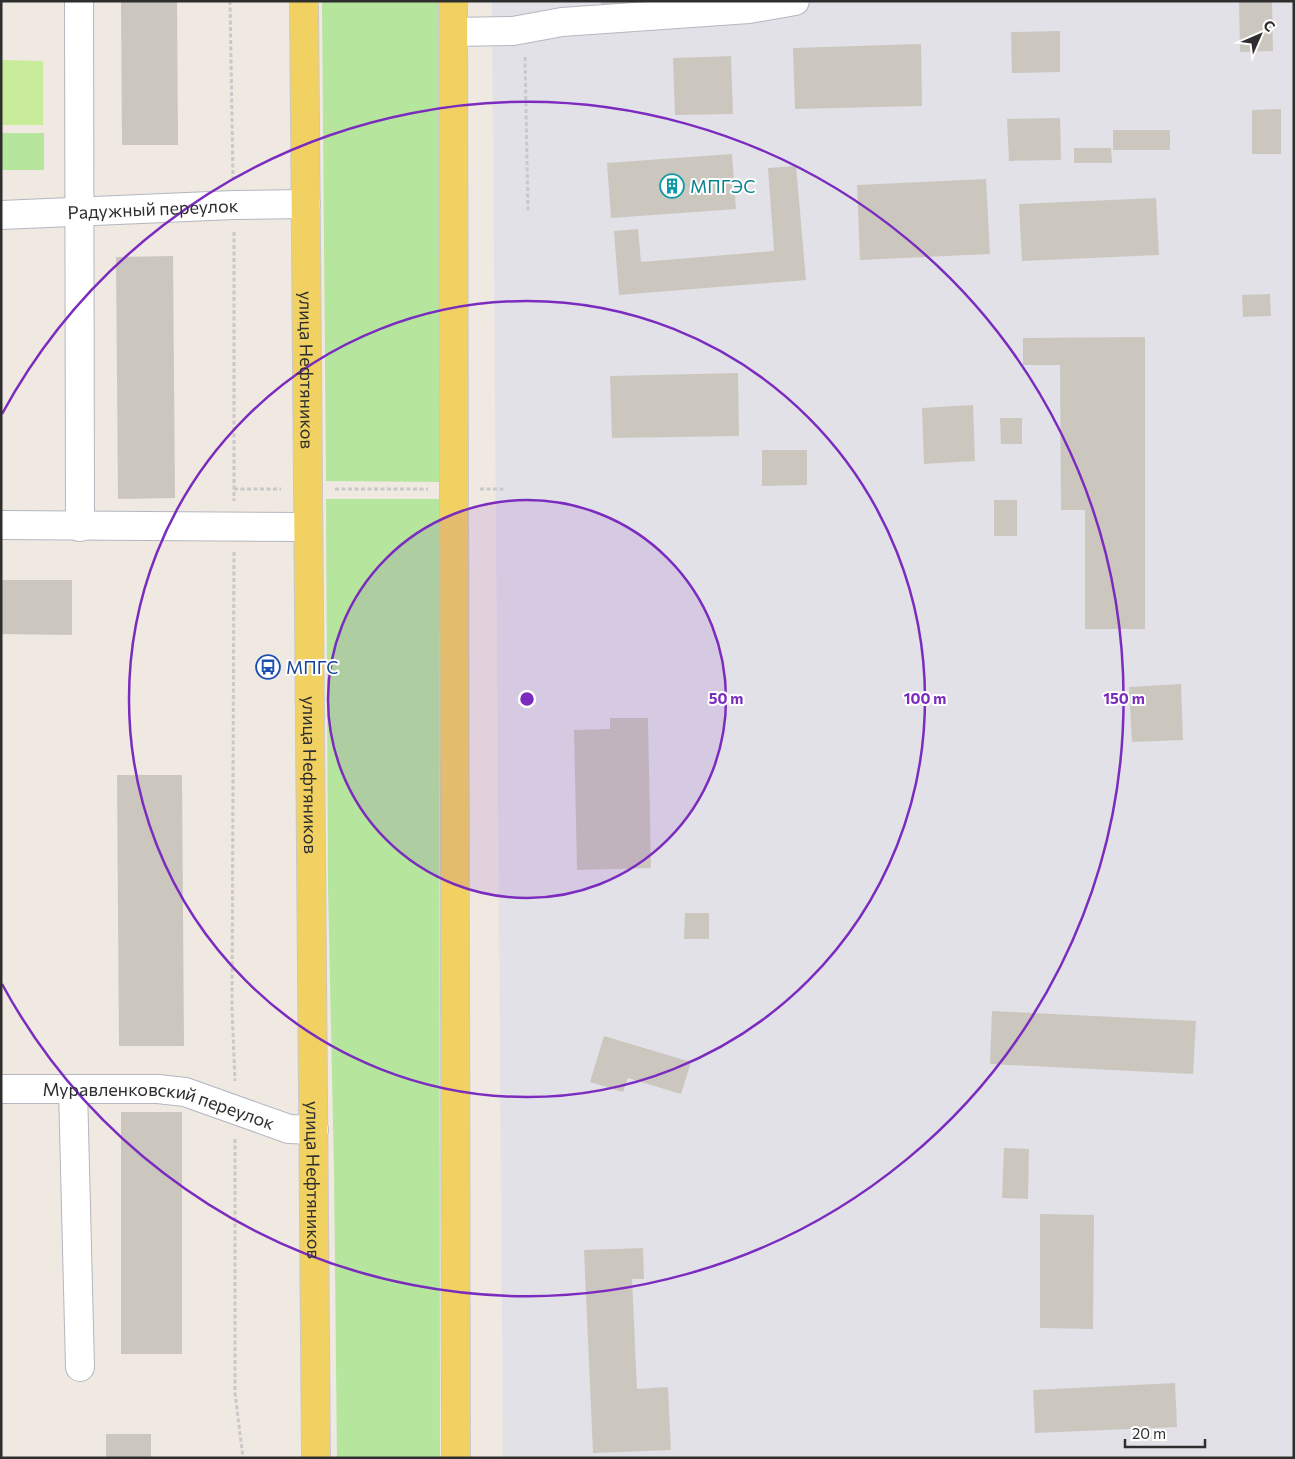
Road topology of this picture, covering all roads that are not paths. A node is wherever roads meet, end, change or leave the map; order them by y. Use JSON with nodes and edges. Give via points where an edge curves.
{"nodes":[{"id":1,"x":78,"y":1,"type":"edge"},
{"id":2,"x":304,"y":1,"type":"edge"},
{"id":3,"x":453,"y":1,"type":"edge"},
{"id":4,"x":795,"y":1,"type":"edge"},
{"id":5,"x":453,"y":32,"type":"junction"},
{"id":6,"x":306,"y":204,"type":"junction"},
{"id":7,"x":80,"y":213,"type":"junction"},
{"id":8,"x":1,"y":214,"type":"edge"},
{"id":9,"x":1,"y":525,"type":"edge"},
{"id":10,"x":80,"y":526,"type":"junction"},
{"id":11,"x":307,"y":527,"type":"junction"},
{"id":12,"x":1,"y":1089,"type":"edge"},
{"id":13,"x":74,"y":1089,"type":"junction"},
{"id":14,"x":314,"y":1130,"type":"junction"},
{"id":15,"x":80,"y":1367,"type":"dead end"},
{"id":16,"x":316,"y":1458,"type":"edge"},
{"id":17,"x":456,"y":1458,"type":"edge"}],
"edges":[{"from":1,"to":7,"type":"street"},
{"from":2,"to":6,"type":"main road","name":"улица Нефтяников"},
{"from":3,"to":5,"type":"main road"},
{"from":4,"to":5,"type":"street","via":[[749,9],[562,22],[517,30]]},
{"from":5,"to":17,"type":"main road"},
{"from":6,"to":7,"type":"street","name":"Радужный переулок"},
{"from":6,"to":11,"type":"main road","name":"улица Нефтяников"},
{"from":7,"to":8,"type":"street","name":"Радужный переулок"},
{"from":7,"to":10,"type":"street"},
{"from":9,"to":10,"type":"street"},
{"from":10,"to":11,"type":"street"},
{"from":11,"to":14,"type":"main road","name":"улица Нефтяников"},
{"from":12,"to":13,"type":"street","name":"Муравленковский переулок"},
{"from":13,"to":14,"type":"street","name":"Муравленковский переулок","via":[[185,1092],[289,1129]]},
{"from":13,"to":15,"type":"street"},
{"from":14,"to":16,"type":"main road","name":"улица Нефтяников"}]}
